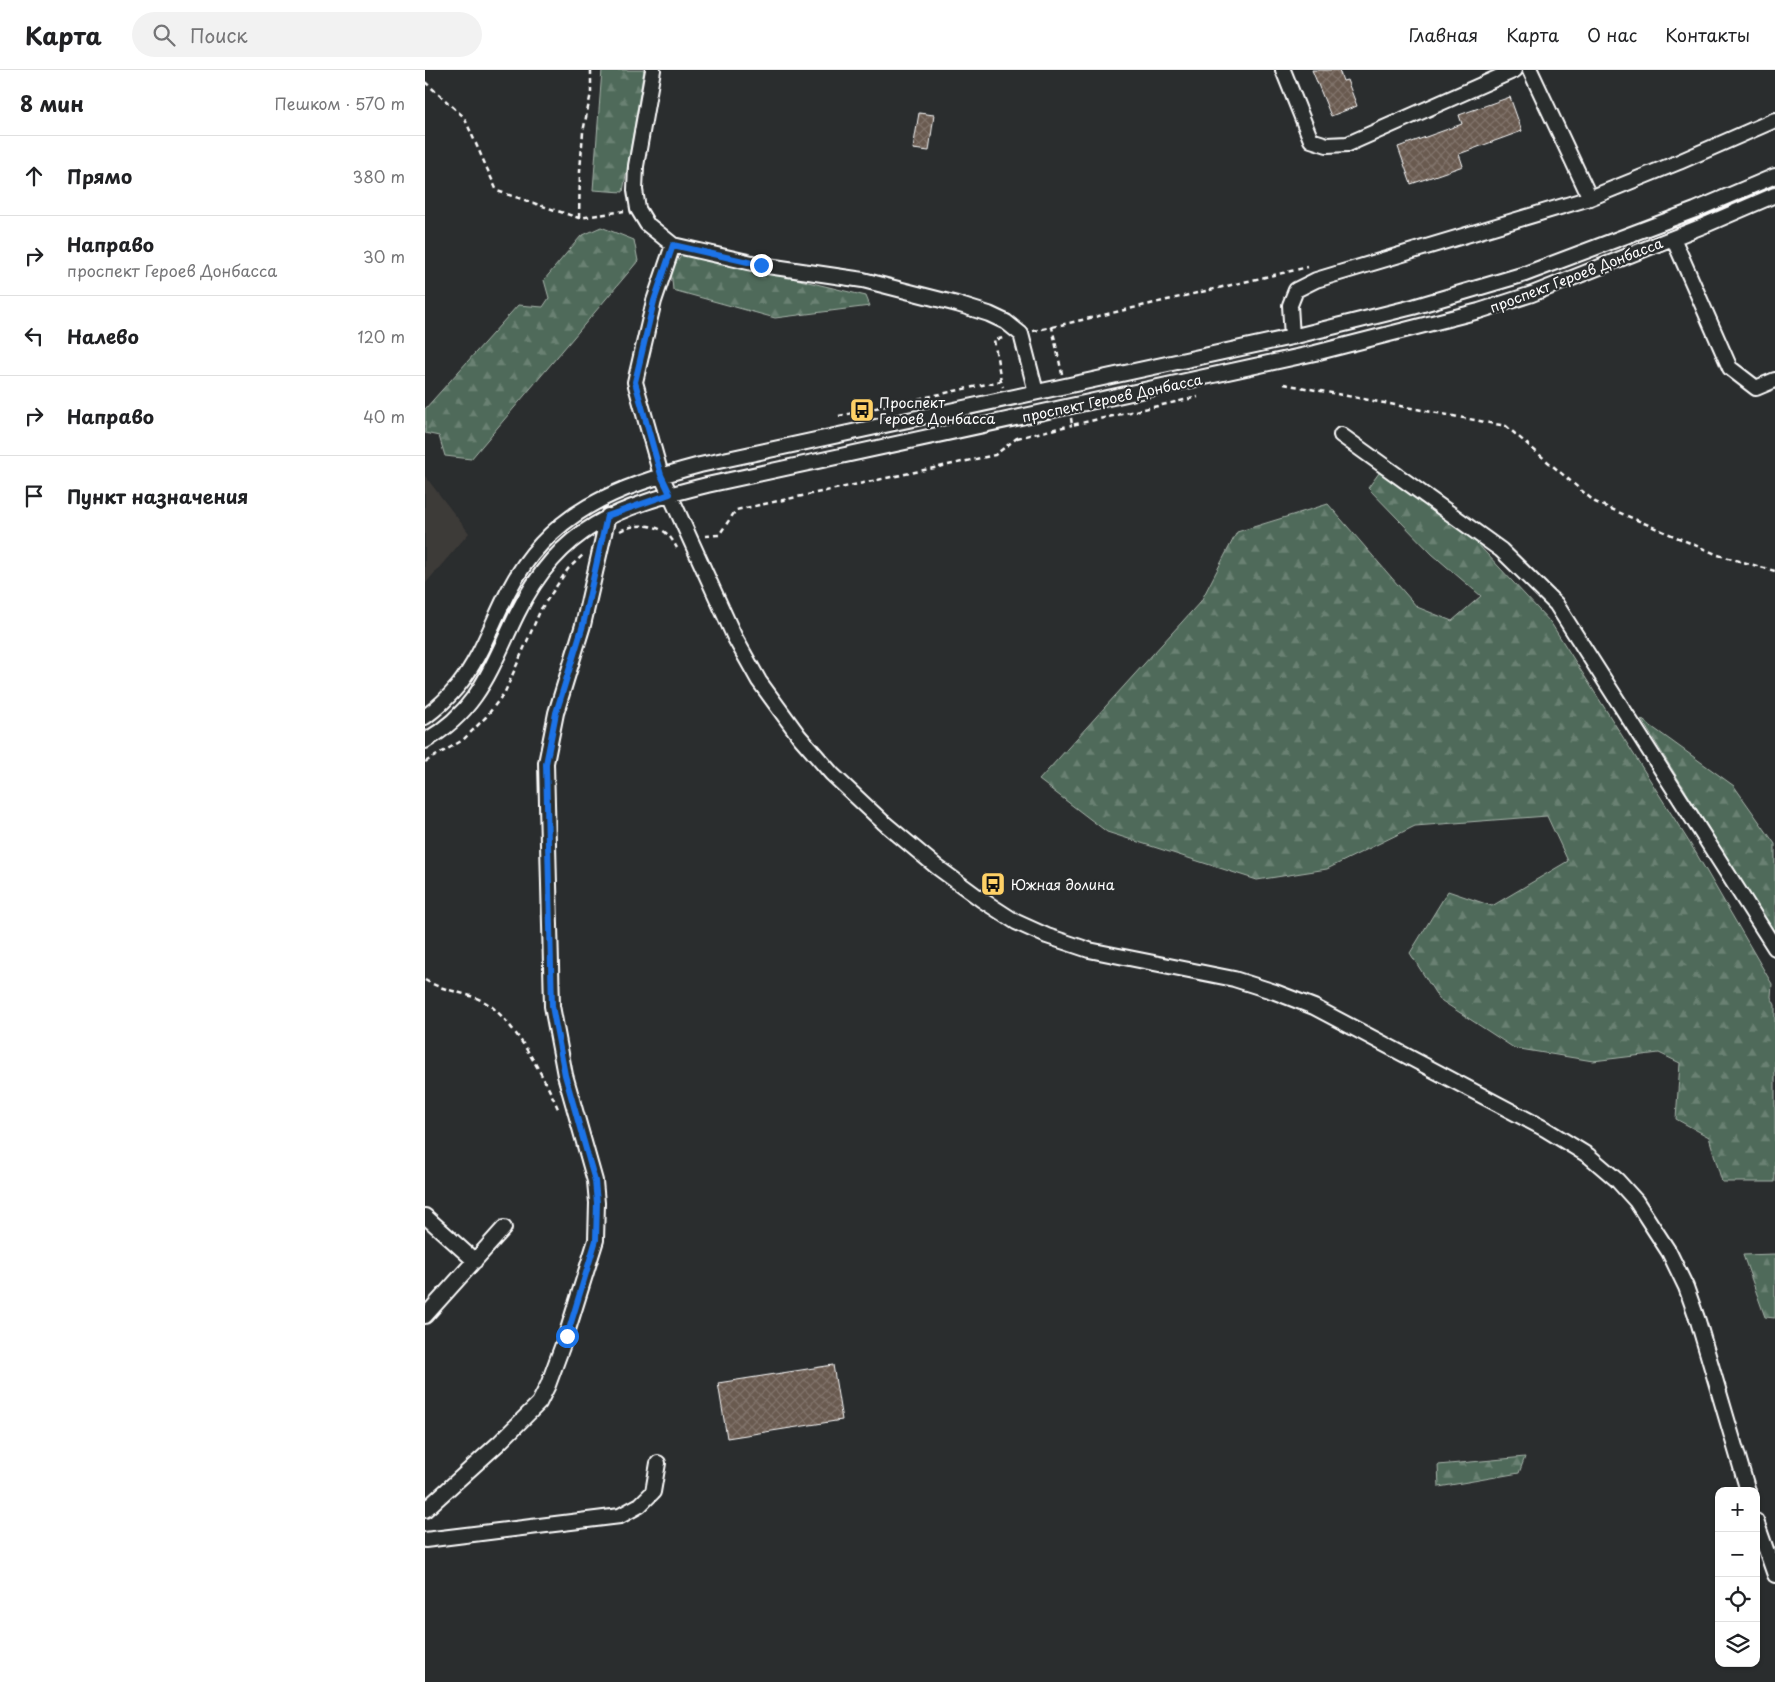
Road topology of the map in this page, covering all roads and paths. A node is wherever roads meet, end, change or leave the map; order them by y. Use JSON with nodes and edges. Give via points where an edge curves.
{"nodes":[{"id":1,"x":591,"y":70,"type":"edge"},
{"id":2,"x":653,"y":70,"type":"edge"},
{"id":3,"x":1283,"y":70,"type":"edge"},
{"id":4,"x":1515,"y":70,"type":"edge"},
{"id":5,"x":1530,"y":70,"type":"edge"},
{"id":6,"x":425,"y":82,"type":"edge"},
{"id":7,"x":1775,"y":120,"type":"edge"},
{"id":8,"x":1775,"y":176,"type":"edge"},
{"id":9,"x":1775,"y":195,"type":"edge"},
{"id":10,"x":1590,"y":198,"type":"junction"},
{"id":11,"x":638,"y":209,"type":"junction"},
{"id":12,"x":579,"y":218,"type":"junction"},
{"id":13,"x":1673,"y":238,"type":"junction"},
{"id":14,"x":673,"y":245,"type":"junction"},
{"id":15,"x":1313,"y":266,"type":"dead end"},
{"id":16,"x":1052,"y":327,"type":"dead end"},
{"id":17,"x":1293,"y":337,"type":"junction"},
{"id":18,"x":1775,"y":380,"type":"edge"},
{"id":19,"x":1284,"y":384,"type":"dead end"},
{"id":20,"x":1036,"y":392,"type":"junction"},
{"id":21,"x":1007,"y":398,"type":"junction"},
{"id":22,"x":839,"y":416,"type":"dead end"},
{"id":23,"x":1012,"y":420,"type":"junction"},
{"id":24,"x":1072,"y":425,"type":"dead end"},
{"id":25,"x":1341,"y":435,"type":"dead end"},
{"id":26,"x":1017,"y":438,"type":"junction"},
{"id":27,"x":661,"y":475,"type":"junction"},
{"id":28,"x":670,"y":494,"type":"junction"},
{"id":29,"x":607,"y":516,"type":"junction"},
{"id":30,"x":617,"y":532,"type":"dead end"},
{"id":31,"x":691,"y":540,"type":"junction"},
{"id":32,"x":589,"y":549,"type":"dead end"},
{"id":33,"x":1775,"y":571,"type":"edge"},
{"id":34,"x":425,"y":717,"type":"edge"},
{"id":35,"x":425,"y":741,"type":"edge"},
{"id":36,"x":425,"y":762,"type":"edge"},
{"id":37,"x":1775,"y":948,"type":"edge"},
{"id":38,"x":425,"y":980,"type":"edge"},
{"id":39,"x":562,"y":1117,"type":"dead end"},
{"id":40,"x":425,"y":1216,"type":"edge"},
{"id":41,"x":505,"y":1228,"type":"dead end"},
{"id":42,"x":475,"y":1261,"type":"junction"},
{"id":43,"x":425,"y":1316,"type":"edge"},
{"id":44,"x":658,"y":1463,"type":"dead end"},
{"id":45,"x":1746,"y":1487,"type":"edge"},
{"id":46,"x":425,"y":1510,"type":"edge"},
{"id":47,"x":1760,"y":1532,"type":"edge"},
{"id":48,"x":425,"y":1540,"type":"edge"},
{"id":49,"x":1775,"y":1576,"type":"edge"}],
"edges":[{"from":1,"to":12,"type":"path","via":[[591,93],[579,171]]},
{"from":2,"to":11,"type":"street","via":[[635,166]]},
{"from":3,"to":4,"type":"street","via":[[1311,140],[1327,145],[1348,144]]},
{"from":5,"to":10,"type":"street"},
{"from":6,"to":12,"type":"path","via":[[464,117],[497,191]]},
{"from":7,"to":10,"type":"street"},
{"from":8,"to":17,"type":"street","name":"проспект Героев Донбасса","via":[[1525,274]]},
{"from":9,"to":13,"type":"street","name":"проспект Героев Донбасса"},
{"from":10,"to":17,"type":"street","via":[[1316,280],[1295,290],[1290,305]]},
{"from":11,"to":12,"type":"path"},
{"from":11,"to":14,"type":"street","via":[[647,224]]},
{"from":13,"to":18,"type":"street","via":[[1730,368],[1756,388]]},
{"from":13,"to":23,"type":"street","name":"проспект Героев Донбасса","via":[[1532,294],[1479,311],[1315,353]]},
{"from":14,"to":20,"type":"street","via":[[761,265],[863,280],[989,314],[1021,334]]},
{"from":14,"to":27,"type":"street","via":[[654,301],[635,382]]},
{"from":15,"to":16,"type":"path"},
{"from":17,"to":20,"type":"street","name":"проспект Героев Донбасса"},
{"from":19,"to":33,"type":"path","via":[[1506,426],[1595,502],[1718,555]]},
{"from":20,"to":21,"type":"street","name":"проспект Героев Донбасса"},
{"from":21,"to":22,"type":"path","via":[[1001,381]]},
{"from":21,"to":27,"type":"street","name":"проспект Героев Донбасса"},
{"from":23,"to":26,"type":"path"},
{"from":23,"to":28,"type":"street","name":"проспект Героев Донбасса"},
{"from":24,"to":26,"type":"path"},
{"from":25,"to":37,"type":"street","via":[[1501,550],[1556,604]]},
{"from":26,"to":31,"type":"path","via":[[995,455],[736,510],[719,535]]},
{"from":27,"to":28,"type":"street"},
{"from":27,"to":34,"type":"street","name":"проспект Героев Донбасса","via":[[604,497],[580,510],[553,532],[529,558],[509,590],[459,685]]},
{"from":28,"to":29,"type":"street","name":"проспект Героев Донбасса"},
{"from":28,"to":31,"type":"street"},
{"from":29,"to":35,"type":"street","name":"проспект Героев Донбасса","via":[[557,553],[518,612],[477,695],[457,718]]},
{"from":29,"to":46,"type":"street","via":[[583,625],[556,713],[546,764],[552,1006],[565,1075],[595,1181],[596,1240],[567,1336],[539,1403]]},
{"from":30,"to":31,"type":"path","via":[[640,526],[655,528],[667,533],[677,548]]},
{"from":31,"to":45,"type":"street","via":[[735,638],[759,681],[799,736],[831,774],[883,822],[982,900],[1015,922],[1089,950],[1234,979],[1314,1007],[1545,1129],[1589,1156],[1617,1180],[1653,1226],[1686,1287]]},
{"from":32,"to":36,"type":"path","via":[[568,569],[541,609],[505,692],[486,717],[463,740]]},
{"from":38,"to":39,"type":"path","via":[[481,1000],[498,1011],[535,1062]]},
{"from":40,"to":42,"type":"street"},
{"from":41,"to":42,"type":"street"},
{"from":42,"to":43,"type":"street"},
{"from":44,"to":48,"type":"street","via":[[653,1492],[640,1505],[620,1516]]},
{"from":47,"to":49,"type":"street"}]}
